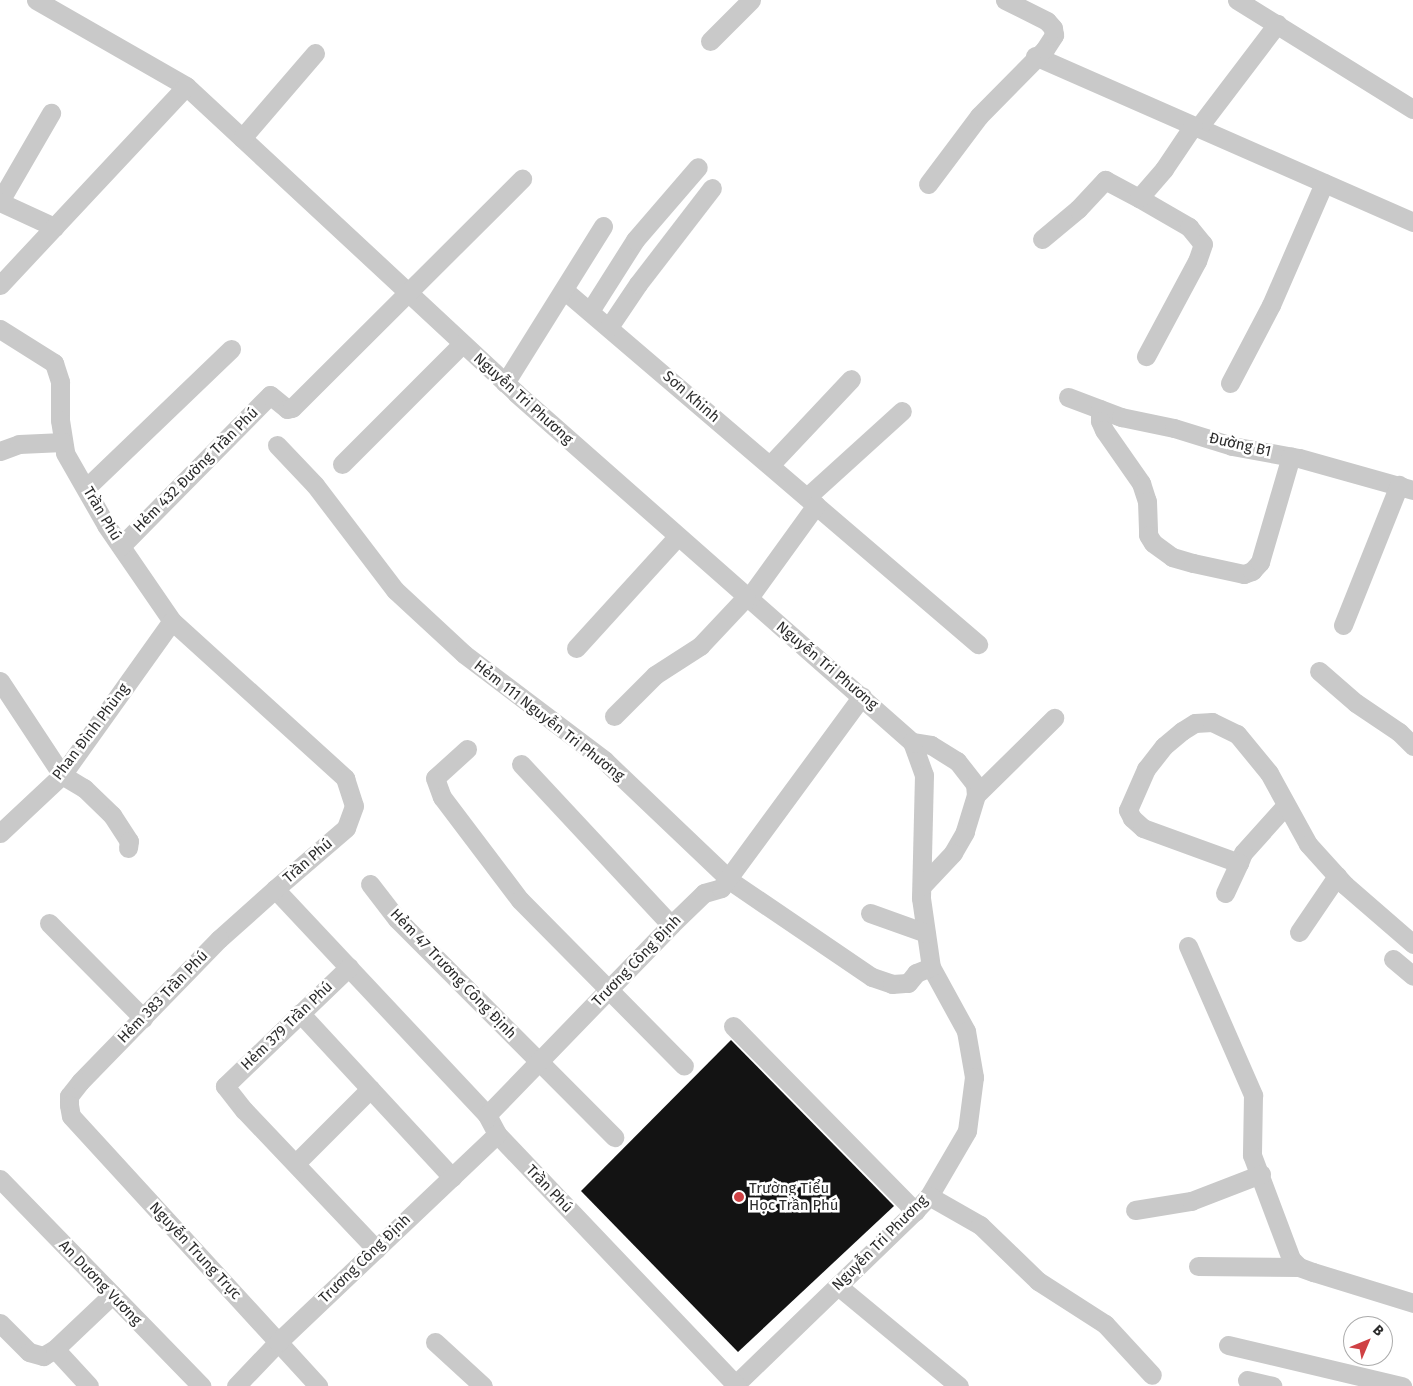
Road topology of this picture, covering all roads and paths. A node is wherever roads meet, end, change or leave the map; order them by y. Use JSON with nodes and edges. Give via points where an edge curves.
{"nodes":[{"id":1,"x":36,"y":0,"type":"edge"},
{"id":2,"x":751,"y":0,"type":"edge"},
{"id":3,"x":1005,"y":0,"type":"edge"},
{"id":4,"x":1237,"y":0,"type":"edge"},
{"id":5,"x":1277,"y":24,"type":"junction"},
{"id":6,"x":710,"y":41,"type":"dead end"},
{"id":7,"x":315,"y":53,"type":"dead end"},
{"id":8,"x":1035,"y":56,"type":"junction"},
{"id":9,"x":186,"y":86,"type":"junction"},
{"id":10,"x":1413,"y":109,"type":"edge"},
{"id":11,"x":51,"y":113,"type":"dead end"},
{"id":12,"x":1196,"y":127,"type":"junction"},
{"id":13,"x":242,"y":138,"type":"junction"},
{"id":14,"x":698,"y":167,"type":"dead end"},
{"id":15,"x":522,"y":179,"type":"dead end"},
{"id":16,"x":1324,"y":183,"type":"junction"},
{"id":17,"x":928,"y":184,"type":"dead end"},
{"id":18,"x":712,"y":188,"type":"dead end"},
{"id":19,"x":1139,"y":198,"type":"junction"},
{"id":20,"x":0,"y":202,"type":"edge"},
{"id":21,"x":1413,"y":222,"type":"edge"},
{"id":22,"x":603,"y":226,"type":"dead end"},
{"id":23,"x":54,"y":227,"type":"junction"},
{"id":24,"x":1042,"y":239,"type":"dead end"},
{"id":25,"x":0,"y":284,"type":"edge"},
{"id":26,"x":564,"y":290,"type":"junction"},
{"id":27,"x":406,"y":292,"type":"junction"},
{"id":28,"x":590,"y":311,"type":"junction"},
{"id":29,"x":609,"y":327,"type":"junction"},
{"id":30,"x":0,"y":329,"type":"edge"},
{"id":31,"x":462,"y":344,"type":"junction"},
{"id":32,"x":231,"y":349,"type":"dead end"},
{"id":33,"x":1146,"y":356,"type":"dead end"},
{"id":34,"x":851,"y":379,"type":"dead end"},
{"id":35,"x":505,"y":383,"type":"junction"},
{"id":36,"x":1230,"y":383,"type":"dead end"},
{"id":37,"x":1068,"y":397,"type":"dead end"},
{"id":38,"x":1100,"y":409,"type":"junction"},
{"id":39,"x":902,"y":411,"type":"dead end"},
{"id":40,"x":63,"y":442,"type":"junction"},
{"id":41,"x":278,"y":446,"type":"dead end"},
{"id":42,"x":0,"y":450,"type":"edge"},
{"id":43,"x":1290,"y":456,"type":"junction"},
{"id":44,"x":342,"y":464,"type":"dead end"},
{"id":45,"x":770,"y":466,"type":"junction"},
{"id":46,"x":1406,"y":487,"type":"edge"},
{"id":47,"x":86,"y":488,"type":"junction"},
{"id":48,"x":812,"y":501,"type":"junction"},
{"id":49,"x":677,"y":536,"type":"junction"},
{"id":50,"x":121,"y":546,"type":"junction"},
{"id":51,"x":747,"y":598,"type":"junction"},
{"id":52,"x":172,"y":621,"type":"junction"},
{"id":53,"x":1343,"y":625,"type":"dead end"},
{"id":54,"x":978,"y":644,"type":"dead end"},
{"id":55,"x":576,"y":648,"type":"dead end"},
{"id":56,"x":1319,"y":671,"type":"dead end"},
{"id":57,"x":1,"y":685,"type":"edge"},
{"id":58,"x":862,"y":696,"type":"junction"},
{"id":59,"x":614,"y":716,"type":"dead end"},
{"id":60,"x":1054,"y":718,"type":"dead end"},
{"id":61,"x":912,"y":742,"type":"junction"},
{"id":62,"x":1413,"y":746,"type":"edge"},
{"id":63,"x":467,"y":749,"type":"dead end"},
{"id":64,"x":521,"y":764,"type":"dead end"},
{"id":65,"x":62,"y":775,"type":"junction"},
{"id":66,"x":976,"y":795,"type":"junction"},
{"id":67,"x":1286,"y":805,"type":"junction"},
{"id":68,"x":0,"y":833,"type":"edge"},
{"id":69,"x":128,"y":848,"type":"dead end"},
{"id":70,"x":1239,"y":863,"type":"junction"},
{"id":71,"x":1337,"y":876,"type":"junction"},
{"id":72,"x":728,"y":878,"type":"junction"},
{"id":73,"x":370,"y":884,"type":"dead end"},
{"id":74,"x":922,"y":886,"type":"junction"},
{"id":75,"x":275,"y":889,"type":"junction"},
{"id":76,"x":1225,"y":893,"type":"dead end"},
{"id":77,"x":870,"y":913,"type":"dead end"},
{"id":78,"x":49,"y":923,"type":"dead end"},
{"id":79,"x":671,"y":925,"type":"junction"},
{"id":80,"x":1299,"y":932,"type":"dead end"},
{"id":81,"x":926,"y":933,"type":"junction"},
{"id":82,"x":1413,"y":944,"type":"edge"},
{"id":83,"x":1188,"y":946,"type":"dead end"},
{"id":84,"x":1393,"y":958,"type":"dead end"},
{"id":85,"x":349,"y":967,"type":"junction"},
{"id":86,"x":930,"y":967,"type":"junction"},
{"id":87,"x":1413,"y":976,"type":"edge"},
{"id":88,"x":608,"y":990,"type":"junction"},
{"id":89,"x":300,"y":1013,"type":"junction"},
{"id":90,"x":143,"y":1018,"type":"junction"},
{"id":91,"x":732,"y":1026,"type":"dead end"},
{"id":92,"x":539,"y":1061,"type":"junction"},
{"id":93,"x":684,"y":1066,"type":"dead end"},
{"id":94,"x":370,"y":1089,"type":"junction"},
{"id":95,"x":487,"y":1115,"type":"junction"},
{"id":96,"x":71,"y":1116,"type":"joint"},
{"id":97,"x":497,"y":1134,"type":"junction"},
{"id":98,"x":614,"y":1137,"type":"dead end"},
{"id":99,"x":296,"y":1164,"type":"junction"},
{"id":100,"x":1261,"y":1174,"type":"junction"},
{"id":101,"x":452,"y":1176,"type":"junction"},
{"id":102,"x":0,"y":1179,"type":"edge"},
{"id":103,"x":929,"y":1196,"type":"junction"},
{"id":104,"x":1135,"y":1210,"type":"dead end"},
{"id":105,"x":915,"y":1211,"type":"junction"},
{"id":106,"x":376,"y":1249,"type":"junction"},
{"id":107,"x":1198,"y":1266,"type":"dead end"},
{"id":108,"x":1299,"y":1267,"type":"junction"},
{"id":109,"x":838,"y":1286,"type":"junction"},
{"id":110,"x":112,"y":1295,"type":"junction"},
{"id":111,"x":1413,"y":1303,"type":"edge"},
{"id":112,"x":0,"y":1323,"type":"edge"},
{"id":113,"x":278,"y":1342,"type":"junction"},
{"id":114,"x":435,"y":1342,"type":"dead end"},
{"id":115,"x":1228,"y":1345,"type":"dead end"},
{"id":116,"x":56,"y":1349,"type":"junction"},
{"id":117,"x":1152,"y":1375,"type":"dead end"},
{"id":118,"x":1247,"y":1380,"type":"dead end"},
{"id":119,"x":736,"y":1385,"type":"edge"},
{"id":120,"x":89,"y":1386,"type":"edge"},
{"id":121,"x":202,"y":1386,"type":"edge"},
{"id":122,"x":236,"y":1386,"type":"edge"},
{"id":123,"x":318,"y":1386,"type":"edge"},
{"id":124,"x":483,"y":1386,"type":"edge"},
{"id":125,"x":959,"y":1386,"type":"edge"},
{"id":126,"x":1272,"y":1386,"type":"edge"},
{"id":127,"x":1402,"y":1386,"type":"edge"}],
"edges":[{"from":1,"to":9,"type":"street","name":"Nguyễn Tri Phương"},
{"from":2,"to":6,"type":"street"},
{"from":3,"to":8,"type":"street","via":[[1053,28],[1050,41]]},
{"from":4,"to":5,"type":"street"},
{"from":5,"to":10,"type":"street"},
{"from":5,"to":12,"type":"street"},
{"from":7,"to":13,"type":"street"},
{"from":8,"to":12,"type":"street"},
{"from":8,"to":17,"type":"street","via":[[979,116]]},
{"from":9,"to":13,"type":"street","name":"Nguyễn Tri Phương"},
{"from":9,"to":23,"type":"street"},
{"from":11,"to":20,"type":"street"},
{"from":12,"to":16,"type":"street"},
{"from":12,"to":19,"type":"street"},
{"from":13,"to":27,"type":"street","name":"Nguyễn Tri Phương"},
{"from":14,"to":28,"type":"street","via":[[636,240]]},
{"from":15,"to":27,"type":"street"},
{"from":16,"to":21,"type":"street"},
{"from":16,"to":36,"type":"street","via":[[1272,305]]},
{"from":18,"to":29,"type":"street"},
{"from":19,"to":24,"type":"street","via":[[1105,180],[1078,209]]},
{"from":19,"to":33,"type":"street","via":[[1189,227],[1203,244]]},
{"from":20,"to":23,"type":"street"},
{"from":22,"to":26,"type":"street"},
{"from":23,"to":25,"type":"street"},
{"from":26,"to":28,"type":"street","name":"Sơn Khinh"},
{"from":26,"to":35,"type":"street"},
{"from":27,"to":31,"type":"street","name":"Nguyễn Tri Phương"},
{"from":27,"to":50,"type":"street","name":"Hẻm 432 Đường Trần Phú","via":[[292,408],[287,409],[270,394]]},
{"from":28,"to":29,"type":"street","name":"Sơn Khinh"},
{"from":29,"to":45,"type":"street","name":"Sơn Khinh"},
{"from":30,"to":40,"type":"street","name":"Trần Phú","via":[[54,363],[60,382]]},
{"from":31,"to":35,"type":"street","name":"Nguyễn Tri Phương"},
{"from":31,"to":44,"type":"street"},
{"from":32,"to":47,"type":"street"},
{"from":34,"to":45,"type":"street"},
{"from":35,"to":49,"type":"street","name":"Nguyễn Tri Phương"},
{"from":37,"to":38,"type":"street","name":"Đường B1"},
{"from":38,"to":43,"type":"street","name":"Đường B1","via":[[1232,446]]},
{"from":38,"to":43,"type":"street","via":[[1104,430],[1141,483],[1147,501],[1148,534],[1152,542],[1172,557],[1193,563],[1244,574],[1252,571],[1260,562]]},
{"from":39,"to":48,"type":"street"},
{"from":40,"to":42,"type":"street","via":[[19,444]]},
{"from":40,"to":47,"type":"street","name":"Trần Phú","via":[[65,452]]},
{"from":41,"to":72,"type":"street","name":"Hẻm 111 Nguyễn Tri Phương","via":[[315,485],[394,590],[464,654],[604,760]]},
{"from":43,"to":46,"type":"street","name":"Đường B1"},
{"from":45,"to":48,"type":"street","name":"Sơn Khinh"},
{"from":46,"to":53,"type":"street"},
{"from":47,"to":50,"type":"street","name":"Trần Phú"},
{"from":48,"to":51,"type":"street"},
{"from":48,"to":54,"type":"street","name":"Sơn Khinh"},
{"from":49,"to":51,"type":"street","name":"Nguyễn Tri Phương"},
{"from":49,"to":55,"type":"street"},
{"from":50,"to":52,"type":"street","name":"Trần Phú"},
{"from":51,"to":58,"type":"street","name":"Nguyễn Tri Phương"},
{"from":51,"to":59,"type":"street","via":[[700,646],[655,675]]},
{"from":52,"to":65,"type":"street","name":"Phan Đình Phùng"},
{"from":52,"to":75,"type":"street","name":"Trần Phú","via":[[346,778],[354,806],[346,828]]},
{"from":56,"to":62,"type":"street"},
{"from":57,"to":65,"type":"street"},
{"from":58,"to":61,"type":"street","name":"Nguyễn Tri Phương"},
{"from":58,"to":72,"type":"street","name":"Trương Công Định"},
{"from":60,"to":66,"type":"street"},
{"from":61,"to":66,"type":"street","via":[[931,745],[957,762],[975,784]]},
{"from":61,"to":74,"type":"street","name":"Nguyễn Tri Phương","via":[[924,775]]},
{"from":63,"to":88,"type":"street","via":[[435,778],[442,797],[520,900]]},
{"from":64,"to":79,"type":"street"},
{"from":65,"to":68,"type":"street","name":"Phan Đình Phùng"},
{"from":65,"to":69,"type":"street","via":[[84,788],[112,815],[129,841]]},
{"from":66,"to":74,"type":"street","via":[[966,832],[953,853]]},
{"from":67,"to":70,"type":"street","via":[[1243,854]]},
{"from":67,"to":70,"type":"street","via":[[1269,773],[1237,734],[1212,722],[1195,724],[1164,746],[1146,770],[1128,810],[1132,818],[1143,828]]},
{"from":67,"to":71,"type":"street","via":[[1308,844]]},
{"from":70,"to":76,"type":"street"},
{"from":71,"to":80,"type":"street"},
{"from":71,"to":82,"type":"street"},
{"from":72,"to":79,"type":"street","name":"Trương Công Định","via":[[721,888],[704,893]]},
{"from":72,"to":86,"type":"street","name":"Hẻm 111 Nguyễn Tri Phương","via":[[872,977],[892,984],[908,983],[916,973]]},
{"from":73,"to":92,"type":"street","name":"Hẻm 47 Trương Công Định","via":[[397,919]]},
{"from":74,"to":81,"type":"street","name":"Nguyễn Tri Phương"},
{"from":75,"to":85,"type":"street","name":"Trần Phú"},
{"from":75,"to":90,"type":"street","name":"Hẻm 383 Trần Phú","via":[[219,939]]},
{"from":77,"to":81,"type":"street"},
{"from":78,"to":90,"type":"street"},
{"from":79,"to":88,"type":"street","name":"Trương Công Định"},
{"from":81,"to":86,"type":"street","name":"Nguyễn Tri Phương"},
{"from":83,"to":100,"type":"street","via":[[1253,1094],[1252,1155]]},
{"from":84,"to":87,"type":"street"},
{"from":85,"to":89,"type":"street","name":"Hẻm 379 Trần Phú"},
{"from":85,"to":95,"type":"street","name":"Trần Phú"},
{"from":86,"to":103,"type":"street","name":"Nguyễn Tri Phương","via":[[966,1031],[974,1077],[966,1130]]},
{"from":88,"to":92,"type":"street","name":"Trương Công Định"},
{"from":88,"to":93,"type":"street"},
{"from":89,"to":94,"type":"street"},
{"from":89,"to":99,"type":"street","name":"Hẻm 379 Trần Phú","via":[[225,1086]]},
{"from":90,"to":96,"type":"street","name":"Hẻm 383 Trần Phú","via":[[69,1096]]},
{"from":91,"to":105,"type":"street"},
{"from":92,"to":95,"type":"street","name":"Trương Công Định"},
{"from":92,"to":98,"type":"street","name":"Hẻm 47 Trương Công Định"},
{"from":94,"to":99,"type":"street"},
{"from":94,"to":101,"type":"street"},
{"from":95,"to":97,"type":"street","name":"Trần Phú"},
{"from":96,"to":113,"type":"street","name":"Nguyễn Trung Trực"},
{"from":97,"to":101,"type":"street","name":"Trương Công Định"},
{"from":97,"to":119,"type":"street","name":"Trần Phú"},
{"from":99,"to":106,"type":"street"},
{"from":100,"to":104,"type":"street","via":[[1191,1201]]},
{"from":100,"to":108,"type":"street","via":[[1291,1258]]},
{"from":101,"to":106,"type":"street","name":"Trương Công Định"},
{"from":102,"to":110,"type":"street","name":"An Dương Vương"},
{"from":103,"to":105,"type":"street","name":"Nguyễn Tri Phương"},
{"from":103,"to":117,"type":"street","via":[[980,1225],[1038,1281],[1105,1324]]},
{"from":105,"to":109,"type":"street","name":"Nguyễn Tri Phương"},
{"from":106,"to":113,"type":"street","name":"Trương Công Định"},
{"from":107,"to":108,"type":"street"},
{"from":108,"to":111,"type":"street"},
{"from":109,"to":119,"type":"street","name":"Nguyễn Tri Phương"},
{"from":109,"to":125,"type":"street"},
{"from":110,"to":116,"type":"street"},
{"from":110,"to":121,"type":"street","name":"An Dương Vương"},
{"from":112,"to":116,"type":"street","via":[[29,1352],[43,1356]]},
{"from":113,"to":122,"type":"street","name":"Trương Công Định"},
{"from":113,"to":123,"type":"street","name":"Nguyễn Trung Trực"},
{"from":114,"to":124,"type":"street"},
{"from":115,"to":127,"type":"street"},
{"from":116,"to":120,"type":"street"},
{"from":118,"to":126,"type":"street"}]}
